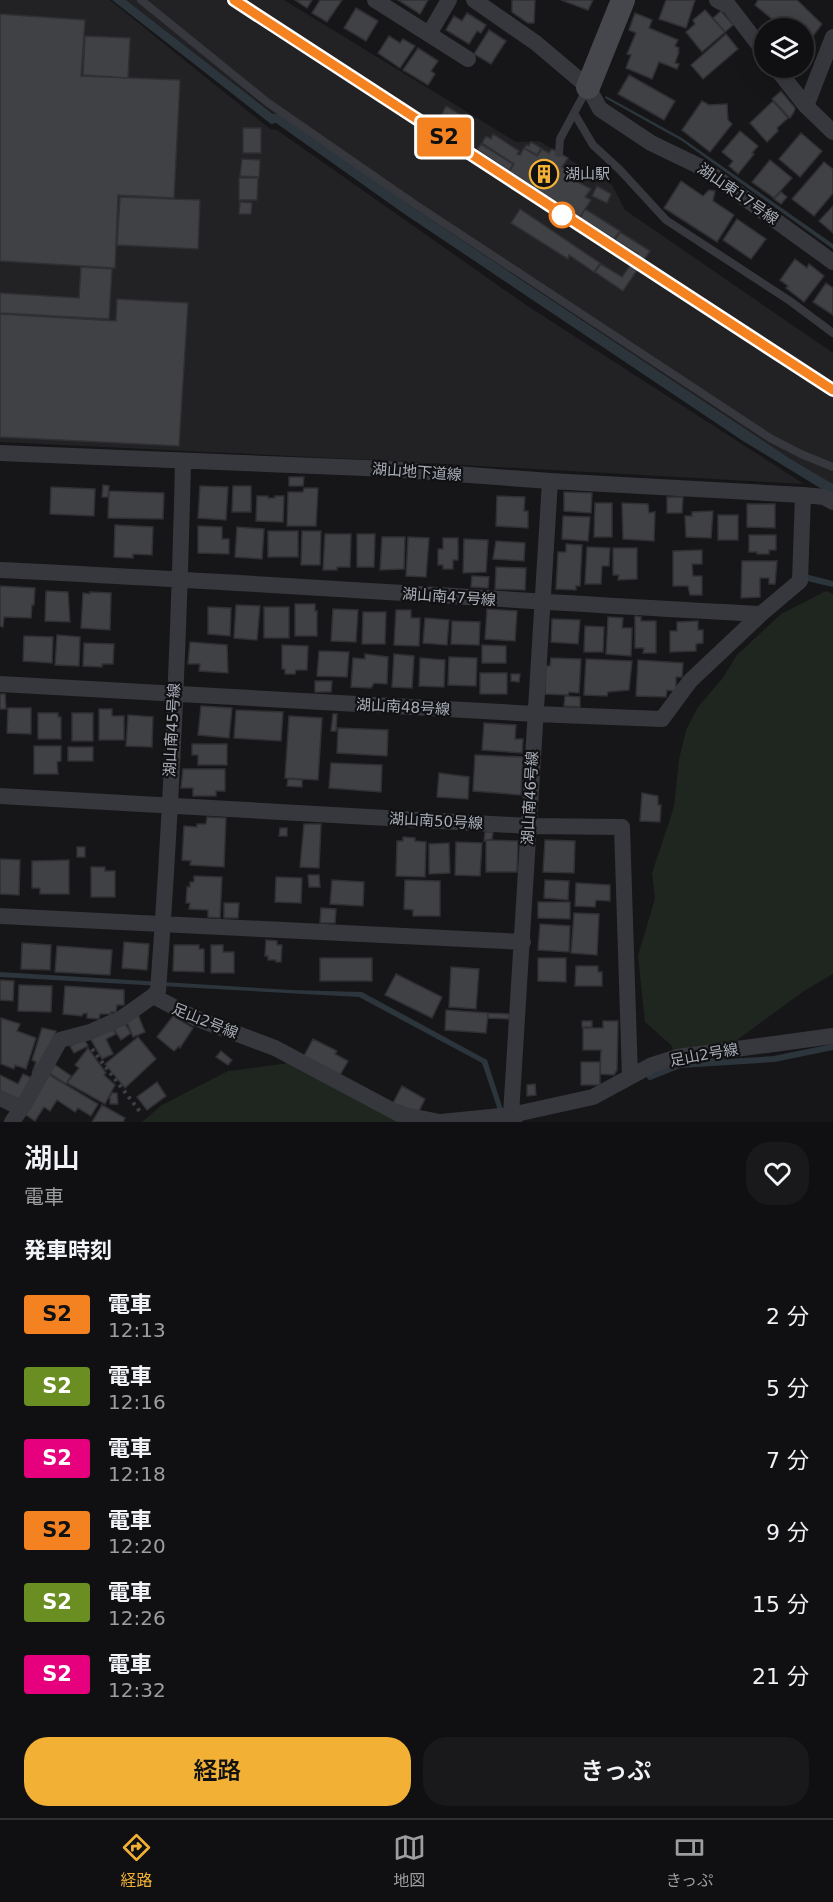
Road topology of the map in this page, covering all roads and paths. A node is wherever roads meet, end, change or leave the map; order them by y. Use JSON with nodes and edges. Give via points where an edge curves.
{"nodes":[{"id":1,"x":141,"y":0,"type":"edge"},
{"id":2,"x":375,"y":0,"type":"edge"},
{"id":3,"x":449,"y":0,"type":"edge"},
{"id":4,"x":474,"y":0,"type":"edge"},
{"id":5,"x":624,"y":0,"type":"edge"},
{"id":6,"x":717,"y":0,"type":"edge"},
{"id":7,"x":429,"y":34,"type":"junction"},
{"id":8,"x":833,"y":37,"type":"edge"},
{"id":9,"x":754,"y":39,"type":"edge"},
{"id":10,"x":468,"y":59,"type":"dead end"},
{"id":11,"x":784,"y":78,"type":"edge"},
{"id":12,"x":588,"y":87,"type":"junction"},
{"id":13,"x":806,"y":106,"type":"junction"},
{"id":14,"x":574,"y":113,"type":"junction"},
{"id":15,"x":833,"y":132,"type":"edge"},
{"id":16,"x":559,"y":153,"type":"dead end"},
{"id":17,"x":833,"y":262,"type":"edge"},
{"id":18,"x":833,"y":333,"type":"edge"},
{"id":19,"x":0,"y":453,"type":"edge"},
{"id":20,"x":183,"y":462,"type":"junction"},
{"id":21,"x":833,"y":467,"type":"edge"},
{"id":22,"x":550,"y":481,"type":"junction"},
{"id":23,"x":803,"y":495,"type":"junction"},
{"id":24,"x":833,"y":502,"type":"edge"},
{"id":25,"x":0,"y":570,"type":"edge"},
{"id":26,"x":180,"y":579,"type":"junction"},
{"id":27,"x":541,"y":603,"type":"junction"},
{"id":28,"x":761,"y":614,"type":"junction"},
{"id":29,"x":0,"y":684,"type":"edge"},
{"id":30,"x":174,"y":694,"type":"junction"},
{"id":31,"x":535,"y":714,"type":"junction"},
{"id":32,"x":0,"y":796,"type":"edge"},
{"id":33,"x":169,"y":806,"type":"junction"},
{"id":34,"x":529,"y":826,"type":"junction"},
{"id":35,"x":0,"y":916,"type":"edge"},
{"id":36,"x":163,"y":926,"type":"junction"},
{"id":37,"x":523,"y":942,"type":"junction"},
{"id":38,"x":153,"y":996,"type":"junction"},
{"id":39,"x":84,"y":1034,"type":"junction"},
{"id":40,"x":833,"y":1036,"type":"edge"},
{"id":41,"x":630,"y":1077,"type":"junction"},
{"id":42,"x":0,"y":1098,"type":"edge"},
{"id":43,"x":141,"y":1113,"type":"dead end"},
{"id":44,"x":16,"y":1115,"type":"edge"},
{"id":45,"x":512,"y":1118,"type":"edge"},
{"id":46,"x":440,"y":1122,"type":"edge"}],
"edges":[{"from":1,"to":21,"type":"lane","via":[[267,102],[426,211],[770,438]]},
{"from":2,"to":7,"type":"street"},
{"from":3,"to":7,"type":"street"},
{"from":4,"to":12,"type":"street","name":"湖山東17号線"},
{"from":5,"to":12,"type":"main road"},
{"from":6,"to":9,"type":"street","via":[[729,6]]},
{"from":7,"to":10,"type":"street"},
{"from":8,"to":13,"type":"street"},
{"from":11,"to":13,"type":"street"},
{"from":12,"to":14,"type":"lane"},
{"from":12,"to":17,"type":"street","name":"湖山東17号線","via":[[600,109],[651,143],[703,168]]},
{"from":13,"to":15,"type":"street"},
{"from":14,"to":16,"type":"lane","via":[[560,139]]},
{"from":14,"to":18,"type":"lane","via":[[593,145],[666,220]]},
{"from":19,"to":20,"type":"street","name":"湖山地下道線"},
{"from":20,"to":22,"type":"street","name":"湖山地下道線","via":[[389,469]]},
{"from":20,"to":26,"type":"street","name":"湖山南45号線"},
{"from":22,"to":23,"type":"street","name":"湖山地下道線"},
{"from":22,"to":27,"type":"street","name":"湖山南46号線"},
{"from":23,"to":24,"type":"street","name":"湖山地下道線"},
{"from":23,"to":28,"type":"street","via":[[800,581]]},
{"from":25,"to":26,"type":"street","name":"湖山南47号線"},
{"from":26,"to":27,"type":"street","name":"湖山南47号線"},
{"from":26,"to":30,"type":"street","name":"湖山南45号線"},
{"from":27,"to":28,"type":"street","name":"湖山南47号線"},
{"from":27,"to":31,"type":"street","name":"湖山南46号線"},
{"from":28,"to":31,"type":"street","name":"湖山南48号線","via":[[690,681],[662,720]]},
{"from":29,"to":30,"type":"street","name":"湖山南48号線"},
{"from":30,"to":31,"type":"street","name":"湖山南48号線"},
{"from":30,"to":33,"type":"street","name":"湖山南45号線"},
{"from":31,"to":34,"type":"street","name":"湖山南46号線"},
{"from":32,"to":33,"type":"street","name":"湖山南50号線"},
{"from":33,"to":34,"type":"street","name":"湖山南50号線"},
{"from":33,"to":36,"type":"street","name":"湖山南45号線"},
{"from":34,"to":37,"type":"street","name":"湖山南46号線"},
{"from":34,"to":41,"type":"street","name":"湖山南50号線","via":[[622,827]]},
{"from":35,"to":36,"type":"street"},
{"from":36,"to":37,"type":"street"},
{"from":36,"to":38,"type":"street","name":"湖山南45号線","via":[[158,991]]},
{"from":37,"to":45,"type":"street","name":"湖山南46号線"},
{"from":38,"to":39,"type":"street","name":"足山2号線","via":[[122,1018]]},
{"from":38,"to":46,"type":"street","name":"足山2号線","via":[[195,1018],[275,1048],[399,1114]]},
{"from":39,"to":43,"type":"path","via":[[99,1060]]},
{"from":39,"to":44,"type":"street","name":"足山2号線","via":[[60,1040]]},
{"from":40,"to":41,"type":"street","name":"足山2号線","via":[[676,1057]]},
{"from":41,"to":45,"type":"street","name":"足山2号線","via":[[593,1097]]},
{"from":42,"to":44,"type":"street"},
{"from":45,"to":46,"type":"street","name":"足山2号線"}]}
